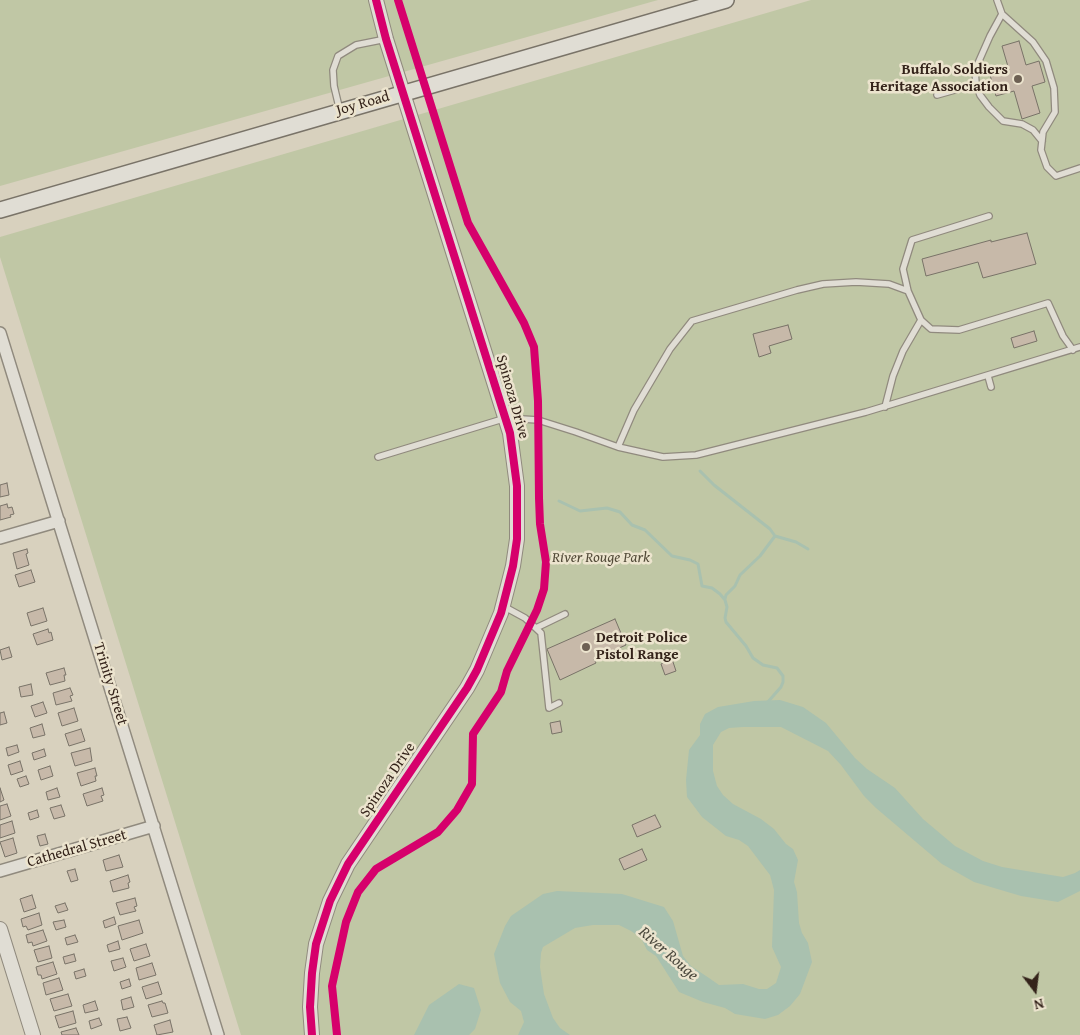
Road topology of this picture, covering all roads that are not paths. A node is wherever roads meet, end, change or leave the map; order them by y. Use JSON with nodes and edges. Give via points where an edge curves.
{"nodes":[{"id":1,"x":376,"y":0,"type":"edge"},
{"id":2,"x":726,"y":0,"type":"edge"},
{"id":3,"x":997,"y":0,"type":"edge"},
{"id":4,"x":1002,"y":14,"type":"junction"},
{"id":5,"x":386,"y":40,"type":"junction"},
{"id":6,"x":976,"y":84,"type":"junction"},
{"id":7,"x":403,"y":93,"type":"junction"},
{"id":8,"x":937,"y":95,"type":"dead end"},
{"id":9,"x":340,"y":111,"type":"junction"},
{"id":10,"x":1042,"y":141,"type":"junction"},
{"id":11,"x":1080,"y":168,"type":"edge"},
{"id":12,"x":0,"y":210,"type":"edge"},
{"id":13,"x":989,"y":216,"type":"dead end"},
{"id":14,"x":908,"y":291,"type":"junction"},
{"id":15,"x":921,"y":320,"type":"junction"},
{"id":16,"x":0,"y":333,"type":"edge"},
{"id":17,"x":1080,"y":346,"type":"edge"},
{"id":18,"x":1073,"y":350,"type":"junction"},
{"id":19,"x":988,"y":376,"type":"junction"},
{"id":20,"x":992,"y":387,"type":"dead end"},
{"id":21,"x":885,"y":407,"type":"junction"},
{"id":22,"x":506,"y":418,"type":"junction"},
{"id":23,"x":618,"y":447,"type":"junction"},
{"id":24,"x":378,"y":457,"type":"dead end"},
{"id":25,"x":59,"y":521,"type":"junction"},
{"id":26,"x":0,"y":538,"type":"edge"},
{"id":27,"x":504,"y":606,"type":"junction"},
{"id":28,"x":565,"y":614,"type":"dead end"},
{"id":29,"x":536,"y":628,"type":"junction"},
{"id":30,"x":560,"y":703,"type":"dead end"},
{"id":31,"x":154,"y":826,"type":"junction"},
{"id":32,"x":0,"y":871,"type":"edge"},
{"id":33,"x":0,"y":929,"type":"edge"},
{"id":34,"x":33,"y":1035,"type":"edge"},
{"id":35,"x":218,"y":1035,"type":"edge"},
{"id":36,"x":312,"y":1035,"type":"edge"}],
"edges":[{"from":1,"to":5,"type":"street","name":"Spinoza Drive"},
{"from":2,"to":7,"type":"main road","name":"Joy Road"},
{"from":3,"to":4,"type":"lane"},
{"from":4,"to":6,"type":"lane","via":[[975,70]]},
{"from":4,"to":10,"type":"lane","via":[[1032,42],[1046,61],[1054,88],[1055,112],[1043,132]]},
{"from":5,"to":7,"type":"street","name":"Spinoza Drive"},
{"from":5,"to":9,"type":"lane","via":[[356,45],[338,56],[333,70]]},
{"from":6,"to":8,"type":"lane"},
{"from":6,"to":10,"type":"lane","via":[[989,107],[1003,120],[1022,124],[1033,130]]},
{"from":7,"to":9,"type":"main road","name":"Joy Road"},
{"from":7,"to":22,"type":"street","name":"Spinoza Drive"},
{"from":9,"to":12,"type":"main road","name":"Joy Road"},
{"from":10,"to":11,"type":"lane","via":[[1041,150],[1047,167],[1056,176]]},
{"from":13,"to":14,"type":"lane","via":[[912,240],[903,269]]},
{"from":14,"to":15,"type":"lane"},
{"from":14,"to":23,"type":"lane","via":[[889,284],[823,284],[692,321],[670,349],[634,410]]},
{"from":15,"to":18,"type":"lane","via":[[931,329],[959,330],[1048,303],[1062,336]]},
{"from":15,"to":21,"type":"lane","via":[[903,350]]},
{"from":16,"to":25,"type":"street","name":"Trinity Street"},
{"from":17,"to":18,"type":"lane"},
{"from":18,"to":19,"type":"lane"},
{"from":19,"to":20,"type":"lane"},
{"from":19,"to":21,"type":"lane"},
{"from":21,"to":23,"type":"lane","via":[[696,456],[663,457]]},
{"from":22,"to":23,"type":"lane","via":[[538,420]]},
{"from":22,"to":24,"type":"lane"},
{"from":22,"to":27,"type":"street","name":"Spinoza Drive","via":[[514,460],[518,513],[513,566]]},
{"from":25,"to":26,"type":"street"},
{"from":25,"to":31,"type":"street","name":"Trinity Street"},
{"from":27,"to":29,"type":"lane"},
{"from":27,"to":36,"type":"street","name":"Spinoza Drive","via":[[486,652],[467,688],[354,856],[330,901],[316,944],[312,973]]},
{"from":28,"to":29,"type":"lane"},
{"from":29,"to":30,"type":"lane","via":[[541,633],[549,708]]},
{"from":31,"to":32,"type":"street","name":"Cathedral Street"},
{"from":31,"to":35,"type":"street","name":"Trinity Street"},
{"from":33,"to":34,"type":"street"}]}
